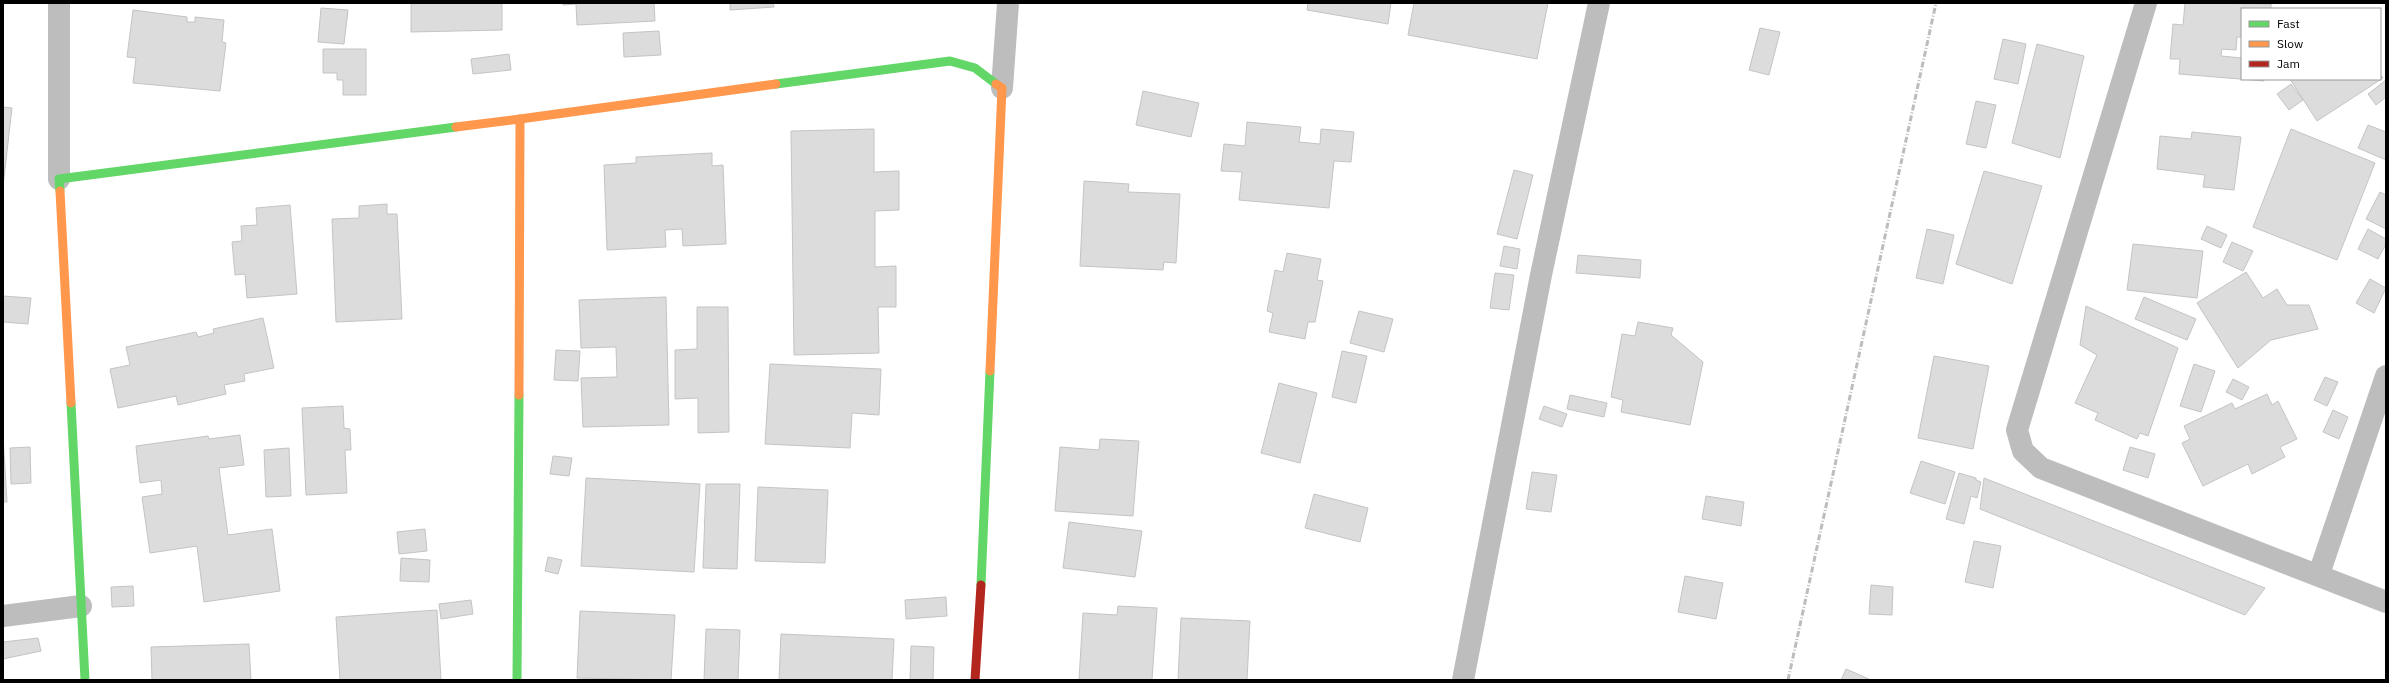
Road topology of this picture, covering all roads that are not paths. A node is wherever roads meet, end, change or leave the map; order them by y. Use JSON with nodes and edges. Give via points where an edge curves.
{"nodes":[{"id":1,"x":59,"y":3,"type":"edge"},
{"id":2,"x":1008,"y":3,"type":"edge"},
{"id":3,"x":1599,"y":3,"type":"edge"},
{"id":4,"x":2146,"y":3,"type":"edge"},
{"id":5,"x":1002,"y":88,"type":"junction"},
{"id":6,"x":520,"y":118,"type":"junction"},
{"id":7,"x":60,"y":179,"type":"junction"},
{"id":8,"x":2386,"y":376,"type":"edge"},
{"id":9,"x":2319,"y":574,"type":"junction"},
{"id":10,"x":2386,"y":602,"type":"edge"},
{"id":11,"x":81,"y":606,"type":"junction"},
{"id":12,"x":3,"y":616,"type":"edge"},
{"id":13,"x":85,"y":680,"type":"edge"},
{"id":14,"x":517,"y":680,"type":"edge"},
{"id":15,"x":975,"y":680,"type":"edge"},
{"id":16,"x":1463,"y":680,"type":"edge"}],
"edges":[{"from":1,"to":7,"type":"street"},
{"from":2,"to":5,"type":"street"},
{"from":3,"to":16,"type":"street","via":[[1541,275]]},
{"from":4,"to":9,"type":"street","via":[[2018,430],[2023,452],[2041,468]]},
{"from":5,"to":6,"type":"street","via":[[975,68],[950,61]]},
{"from":5,"to":15,"type":"street"},
{"from":6,"to":7,"type":"street"},
{"from":6,"to":14,"type":"street"},
{"from":7,"to":11,"type":"street"},
{"from":8,"to":9,"type":"street"},
{"from":9,"to":10,"type":"street"},
{"from":11,"to":12,"type":"street"},
{"from":11,"to":13,"type":"street"}]}
